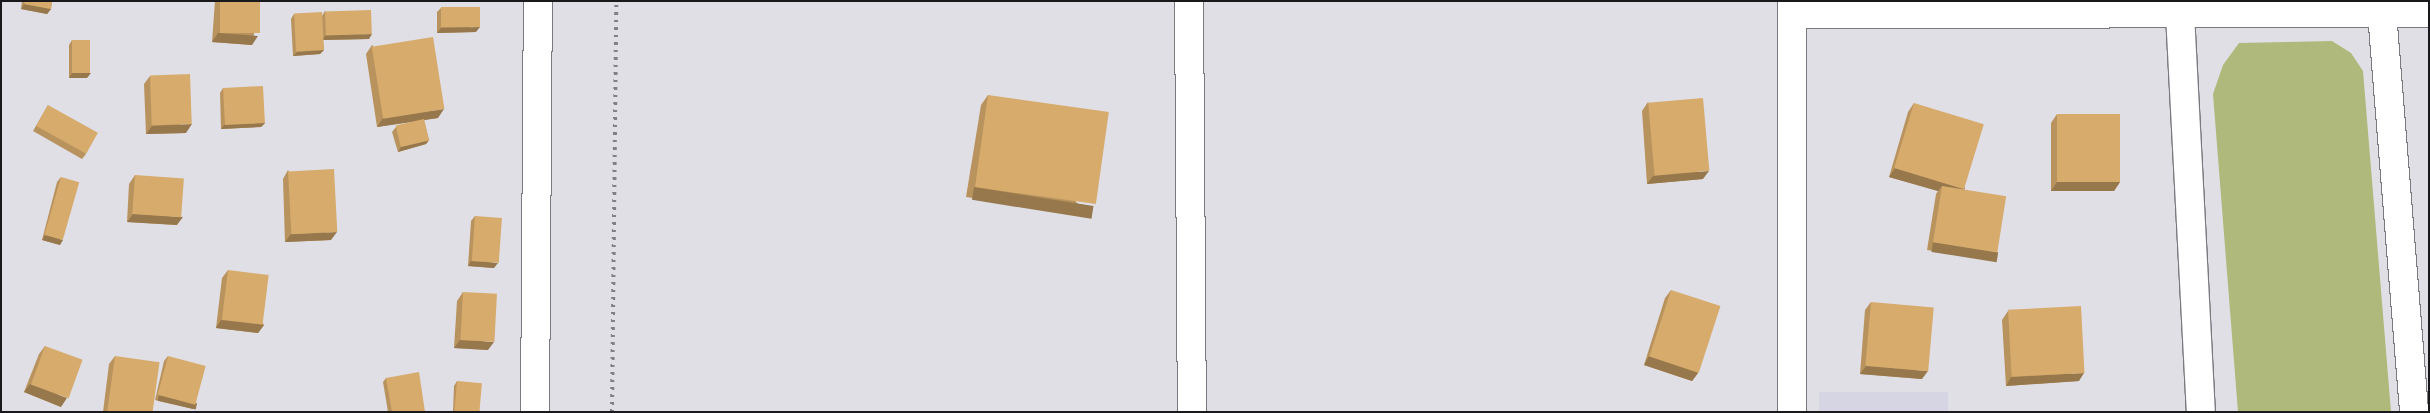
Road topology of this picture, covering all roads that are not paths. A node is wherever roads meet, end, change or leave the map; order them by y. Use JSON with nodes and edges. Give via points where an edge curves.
{"nodes":[{"id":1,"x":538,"y":1,"type":"edge"},
{"id":2,"x":1189,"y":1,"type":"edge"},
{"id":3,"x":1792,"y":8,"type":"edge"},
{"id":4,"x":2382,"y":13,"type":"junction"},
{"id":5,"x":2429,"y":13,"type":"edge"},
{"id":6,"x":2180,"y":14,"type":"junction"},
{"id":7,"x":535,"y":412,"type":"edge"},
{"id":8,"x":1192,"y":412,"type":"edge"},
{"id":9,"x":1792,"y":412,"type":"edge"},
{"id":10,"x":2201,"y":412,"type":"edge"},
{"id":11,"x":2414,"y":412,"type":"edge"}],
"edges":[{"from":1,"to":7,"type":"street"},
{"from":2,"to":8,"type":"street"},
{"from":3,"to":6,"type":"street"},
{"from":3,"to":9,"type":"street"},
{"from":4,"to":5,"type":"street"},
{"from":4,"to":6,"type":"street"},
{"from":4,"to":11,"type":"street"},
{"from":6,"to":10,"type":"street"}]}
